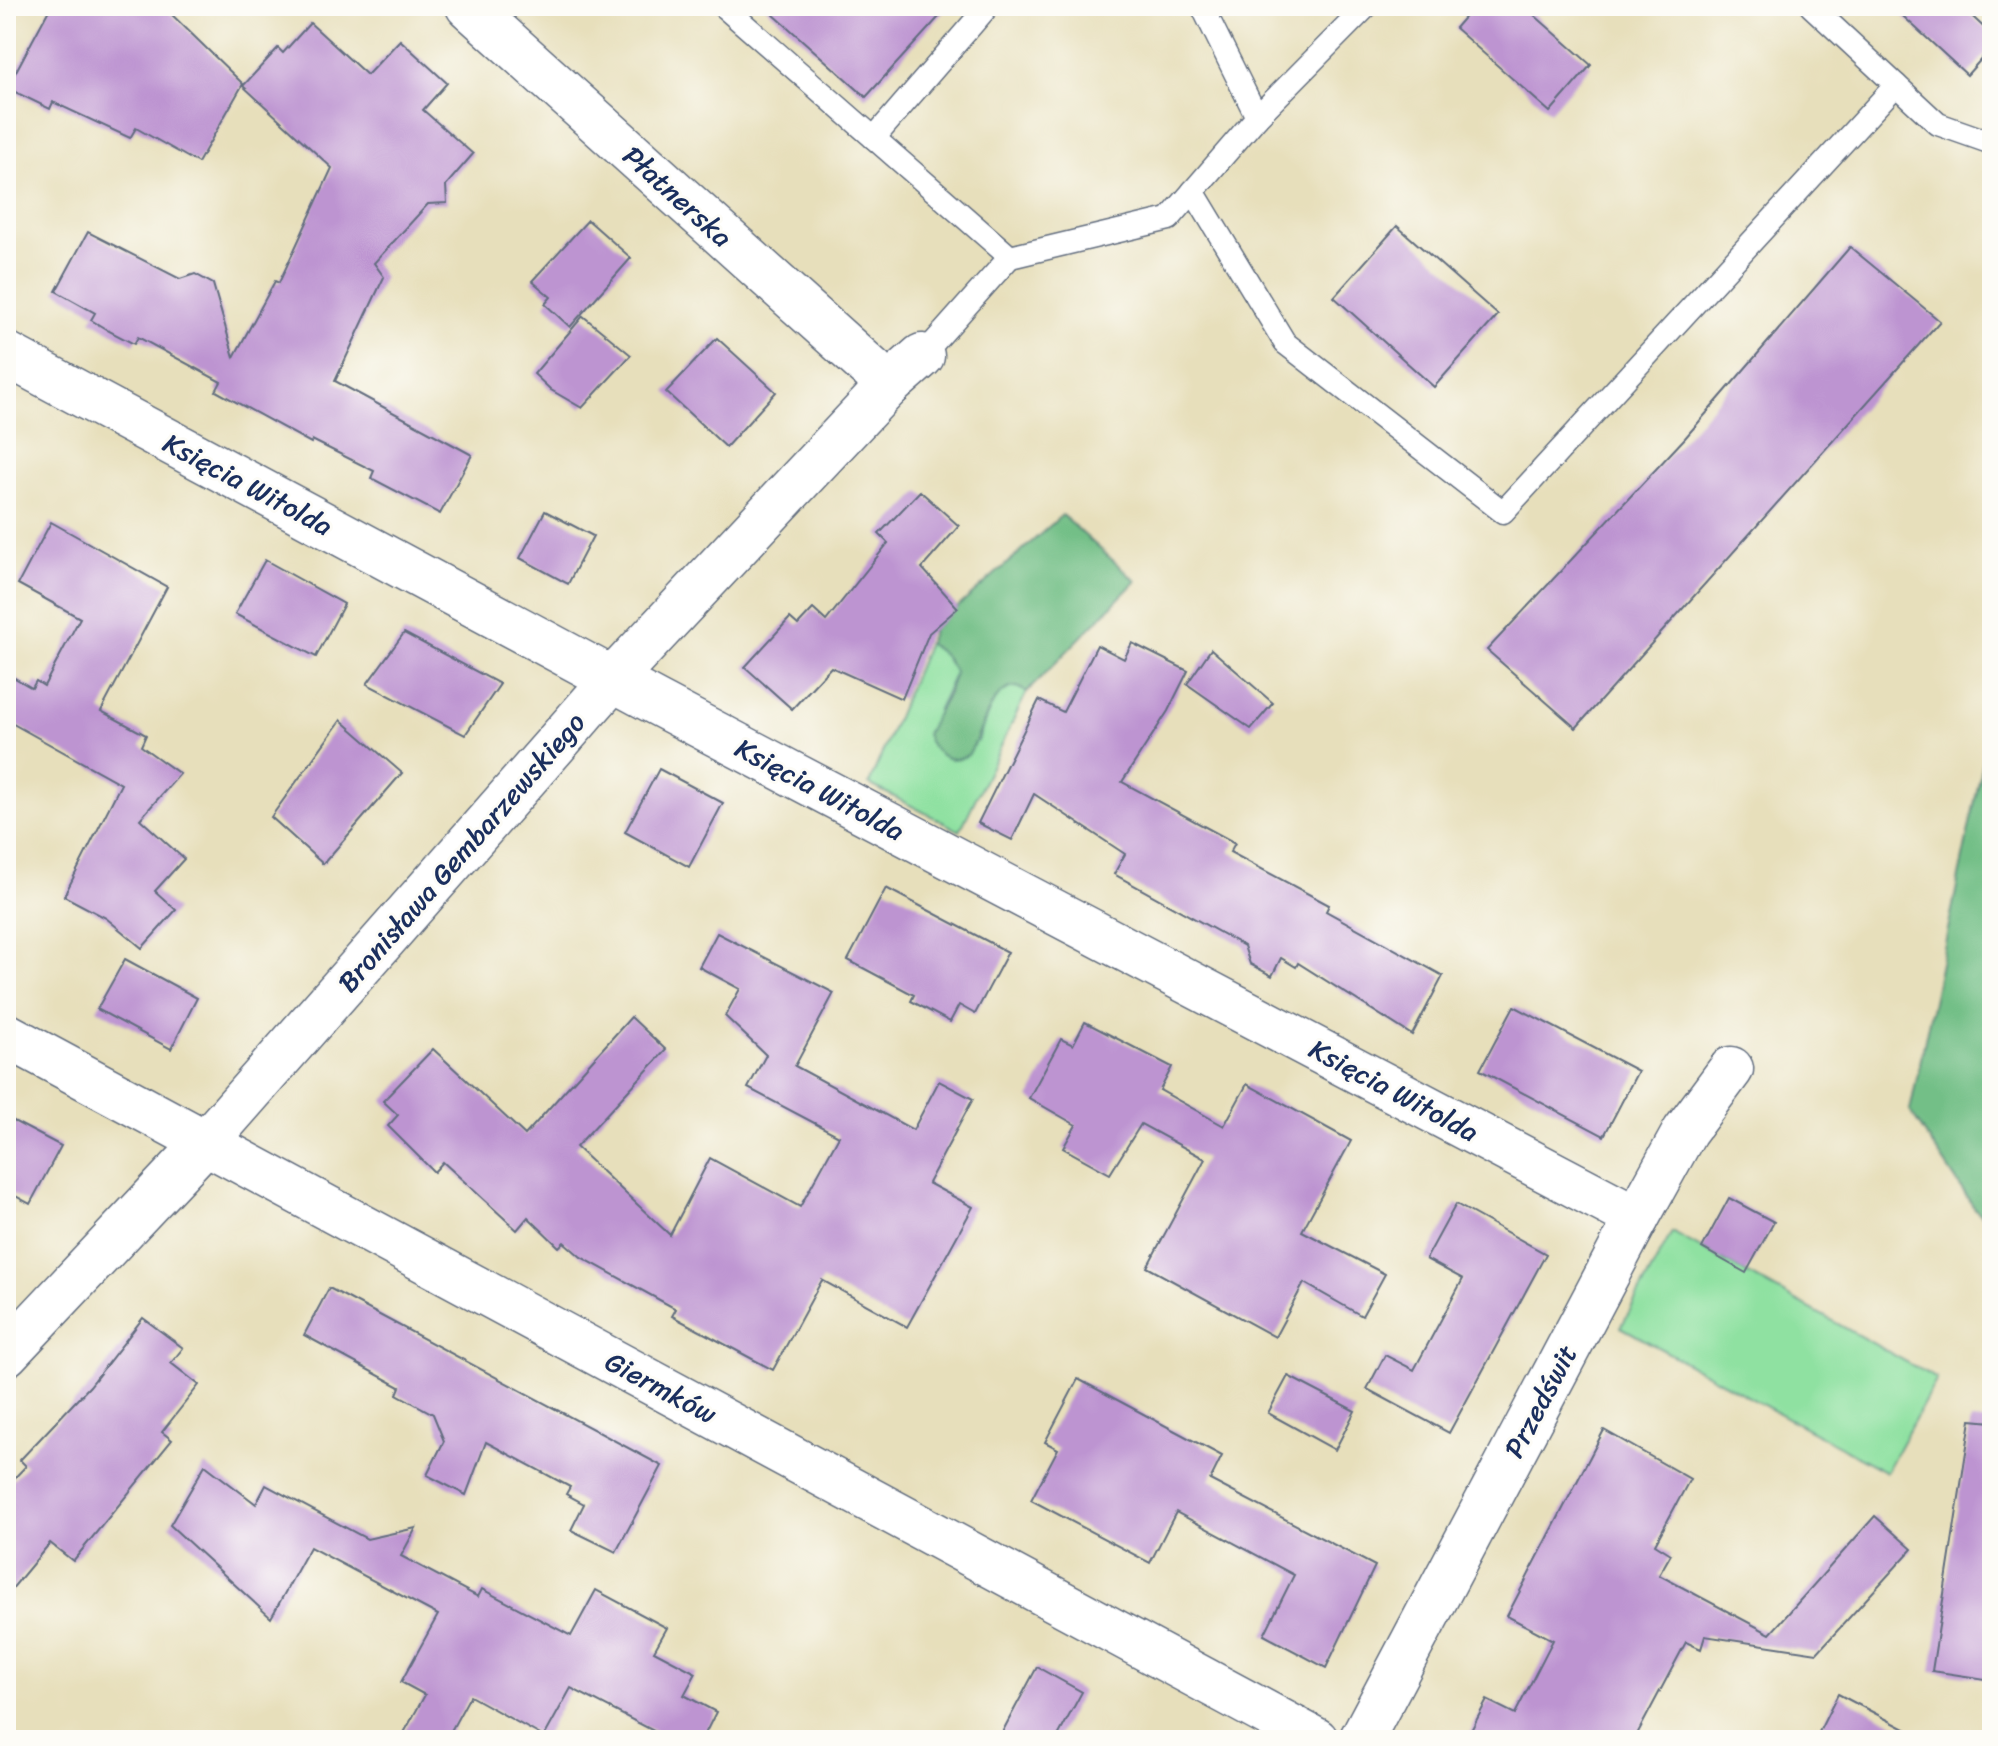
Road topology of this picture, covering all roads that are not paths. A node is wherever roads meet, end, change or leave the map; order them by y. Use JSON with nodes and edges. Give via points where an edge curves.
{"nodes":[{"id":1,"x":468,"y":6,"type":"edge"},
{"id":2,"x":723,"y":6,"type":"edge"},
{"id":3,"x":988,"y":6,"type":"edge"},
{"id":4,"x":1202,"y":6,"type":"edge"},
{"id":5,"x":1367,"y":6,"type":"edge"},
{"id":6,"x":1811,"y":6,"type":"edge"},
{"id":7,"x":1896,"y":85,"type":"junction"},
{"id":8,"x":1257,"y":117,"type":"junction"},
{"id":9,"x":874,"y":138,"type":"junction"},
{"id":10,"x":1992,"y":143,"type":"edge"},
{"id":11,"x":1193,"y":191,"type":"junction"},
{"id":12,"x":1010,"y":257,"type":"junction"},
{"id":13,"x":6,"y":354,"type":"edge"},
{"id":14,"x":922,"y":356,"type":"joint"},
{"id":15,"x":889,"y":385,"type":"junction"},
{"id":16,"x":613,"y":679,"type":"junction"},
{"id":17,"x":6,"y":1035,"type":"edge"},
{"id":18,"x":1731,"y":1069,"type":"dead end"},
{"id":19,"x":206,"y":1142,"type":"junction"},
{"id":20,"x":1637,"y":1218,"type":"junction"},
{"id":21,"x":6,"y":1354,"type":"edge"},
{"id":22,"x":1316,"y":1740,"type":"edge"},
{"id":23,"x":1361,"y":1740,"type":"edge"}],
"edges":[{"from":1,"to":15,"type":"street","name":"Płatnerska"},
{"from":2,"to":9,"type":"lane"},
{"from":3,"to":9,"type":"lane"},
{"from":4,"to":8,"type":"lane"},
{"from":5,"to":8,"type":"lane"},
{"from":6,"to":7,"type":"lane"},
{"from":7,"to":10,"type":"lane","via":[[1938,124]]},
{"from":7,"to":11,"type":"lane","via":[[1503,512],[1285,343]]},
{"from":8,"to":11,"type":"lane"},
{"from":9,"to":12,"type":"lane"},
{"from":11,"to":12,"type":"lane","via":[[1169,219]]},
{"from":12,"to":14,"type":"lane"},
{"from":13,"to":16,"type":"street","name":"Księcia Witolda"},
{"from":14,"to":15,"type":"street","name":"Bronisława Gembarzewskiego"},
{"from":15,"to":16,"type":"street","name":"Bronisława Gembarzewskiego"},
{"from":16,"to":19,"type":"street","name":"Bronisława Gembarzewskiego"},
{"from":16,"to":20,"type":"street","name":"Księcia Witolda"},
{"from":17,"to":19,"type":"street","name":"Giermków"},
{"from":18,"to":20,"type":"street","name":"Przedświt","via":[[1685,1131]]},
{"from":19,"to":21,"type":"street","name":"Bronisława Gembarzewskiego"},
{"from":19,"to":22,"type":"street","name":"Giermków"},
{"from":20,"to":23,"type":"street","name":"Przedświt"}]}
